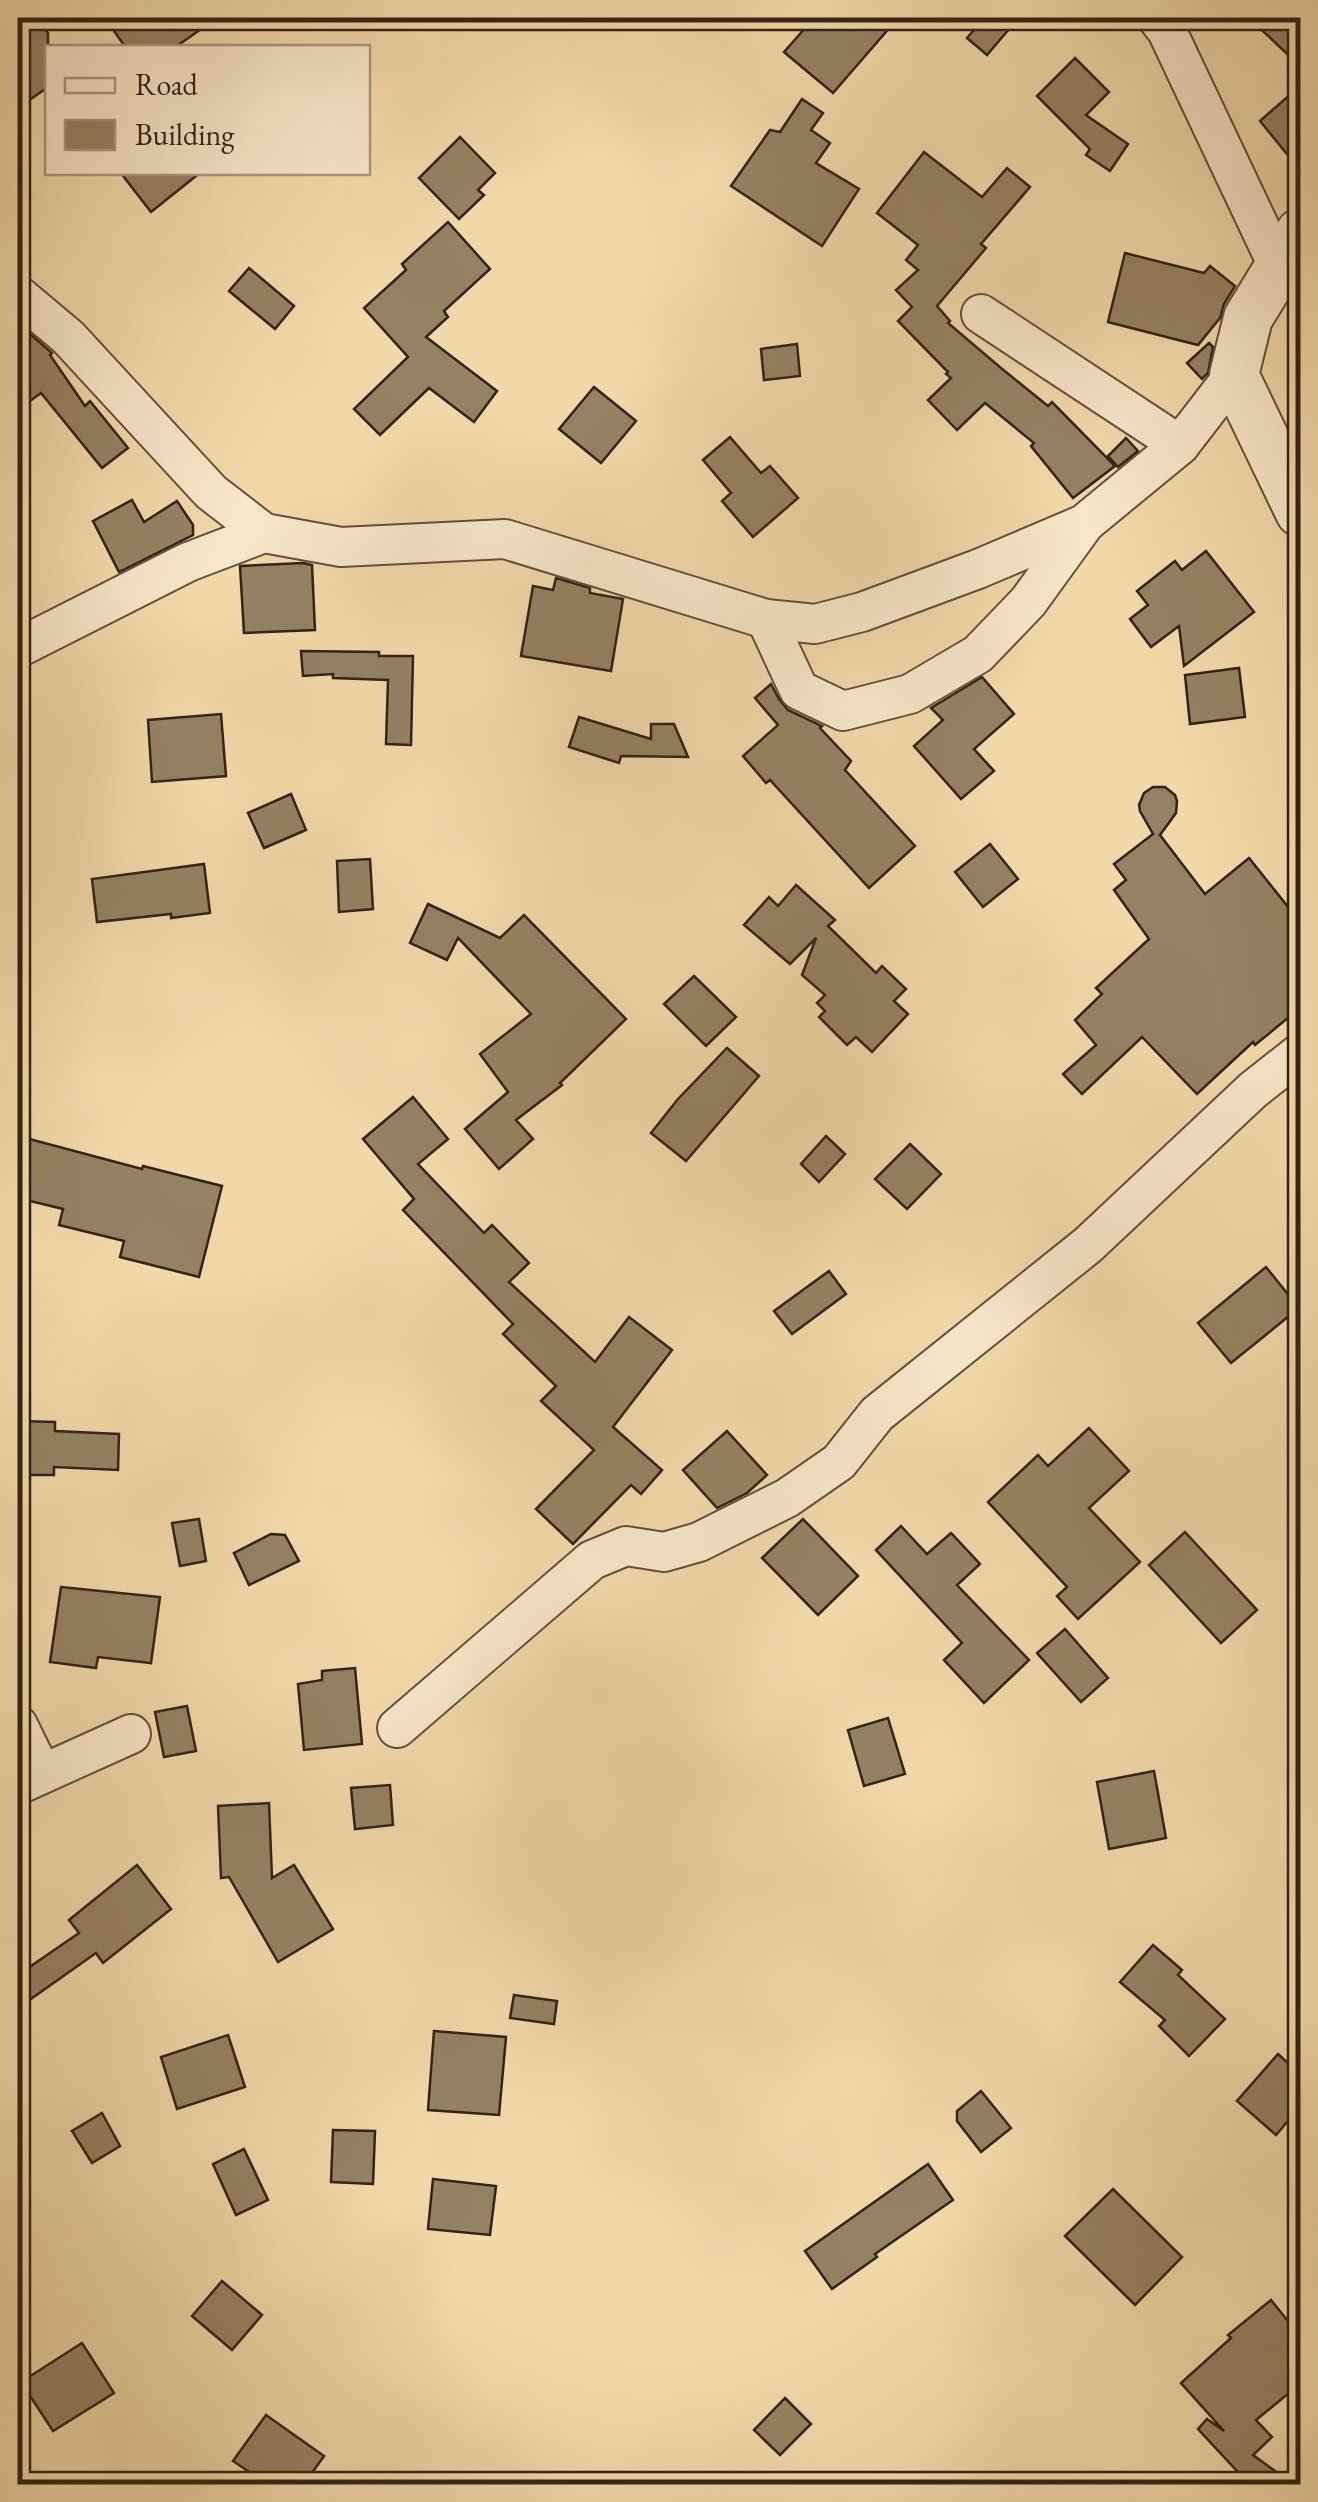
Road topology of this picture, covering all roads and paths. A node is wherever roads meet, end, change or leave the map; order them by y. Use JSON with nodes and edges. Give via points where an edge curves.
{"nodes":[{"id":1,"x":1168,"y":22,"type":"edge"},
{"id":2,"x":1290,"y":251,"type":"edge"},
{"id":3,"x":18,"y":295,"type":"edge"},
{"id":4,"x":980,"y":314,"type":"dead end"},
{"id":5,"x":1234,"y":375,"type":"junction"},
{"id":6,"x":1180,"y":444,"type":"junction"},
{"id":7,"x":1300,"y":512,"type":"edge"},
{"id":8,"x":1084,"y":524,"type":"junction"},
{"id":9,"x":264,"y":532,"type":"junction"},
{"id":10,"x":766,"y":619,"type":"junction"},
{"id":11,"x":18,"y":648,"type":"edge"},
{"id":12,"x":1300,"y":1053,"type":"edge"},
{"id":13,"x":18,"y":1726,"type":"edge"},
{"id":14,"x":396,"y":1728,"type":"dead end"},
{"id":15,"x":130,"y":1734,"type":"dead end"},
{"id":16,"x":30,"y":1779,"type":"edge"}],
"edges":[{"from":1,"to":2,"type":"street"},
{"from":2,"to":5,"type":"street","via":[[1248,318]]},
{"from":3,"to":9,"type":"street","via":[[68,337],[211,492]]},
{"from":4,"to":6,"type":"street"},
{"from":5,"to":6,"type":"street"},
{"from":5,"to":7,"type":"street"},
{"from":6,"to":8,"type":"street"},
{"from":8,"to":10,"type":"street","via":[[862,612],[816,624]]},
{"from":8,"to":10,"type":"street","via":[[1028,602],[978,654],[910,694],[843,711],[799,690]]},
{"from":9,"to":10,"type":"street","via":[[340,547],[505,539]]},
{"from":9,"to":11,"type":"street","via":[[188,562]]},
{"from":12,"to":14,"type":"street","via":[[1088,1244],[878,1414],[839,1462],[787,1498],[699,1542],[664,1552],[626,1546],[592,1560]]},
{"from":13,"to":16,"type":"street"},
{"from":15,"to":16,"type":"street"}]}
